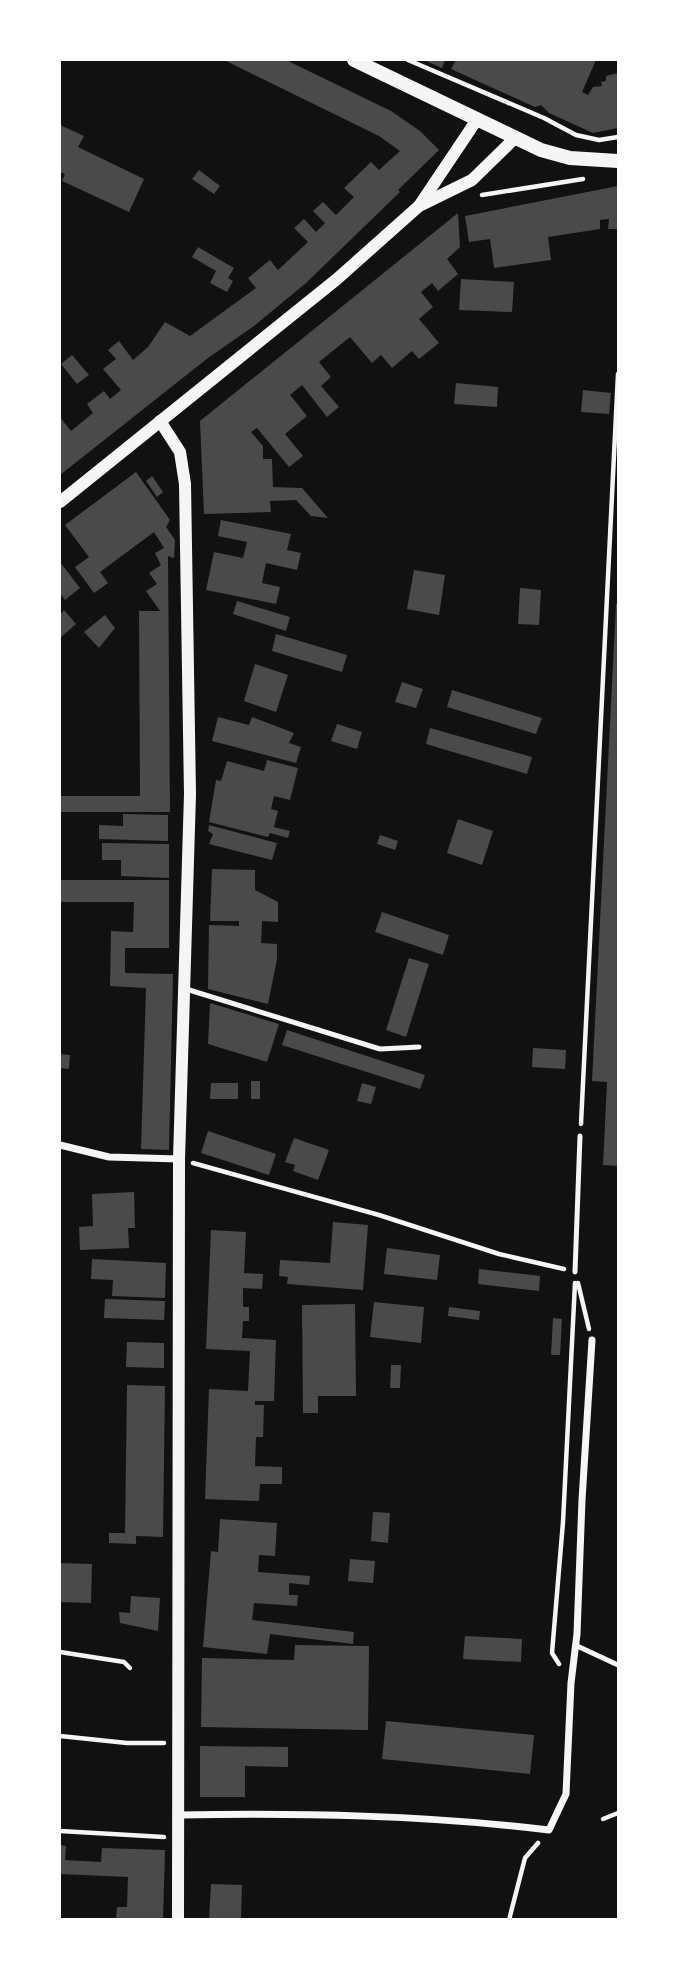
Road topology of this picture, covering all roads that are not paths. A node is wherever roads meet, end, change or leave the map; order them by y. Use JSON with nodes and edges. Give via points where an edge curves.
{"nodes":[{"id":1,"x":354,"y":60,"type":"edge"},
{"id":2,"x":476,"y":121,"type":"junction"},
{"id":3,"x":514,"y":139,"type":"junction"},
{"id":4,"x":618,"y":161,"type":"edge"},
{"id":5,"x":419,"y":206,"type":"junction"},
{"id":6,"x":160,"y":421,"type":"junction"},
{"id":7,"x":60,"y":502,"type":"edge"},
{"id":8,"x":186,"y":989,"type":"junction"},
{"id":9,"x":419,"y":1047,"type":"dead end"},
{"id":10,"x":580,"y":1136,"type":"road end"},
{"id":11,"x":60,"y":1145,"type":"edge"},
{"id":12,"x":179,"y":1159,"type":"junction"},
{"id":13,"x":575,"y":1272,"type":"road end"},
{"id":14,"x":592,"y":1340,"type":"road end"},
{"id":15,"x":575,"y":1645,"type":"junction"},
{"id":16,"x":618,"y":1665,"type":"edge"},
{"id":17,"x":178,"y":1815,"type":"junction"},
{"id":18,"x":178,"y":1920,"type":"edge"}],
"edges":[{"from":1,"to":2,"type":"main road"},
{"from":2,"to":3,"type":"main road"},
{"from":2,"to":5,"type":"street"},
{"from":3,"to":4,"type":"main road","via":[[570,158]]},
{"from":3,"to":5,"type":"street","via":[[472,180]]},
{"from":5,"to":6,"type":"street","via":[[337,279]]},
{"from":6,"to":7,"type":"street"},
{"from":6,"to":8,"type":"street","via":[[180,452],[185,484],[190,794]]},
{"from":8,"to":9,"type":"lane","via":[[380,1049]]},
{"from":8,"to":12,"type":"street"},
{"from":10,"to":13,"type":"lane"},
{"from":11,"to":12,"type":"street","via":[[109,1157]]},
{"from":12,"to":17,"type":"street"},
{"from":14,"to":15,"type":"street"},
{"from":15,"to":16,"type":"lane"},
{"from":15,"to":17,"type":"street","via":[[566,1794],[549,1830],[405,1817]]},
{"from":17,"to":18,"type":"street"}]}
